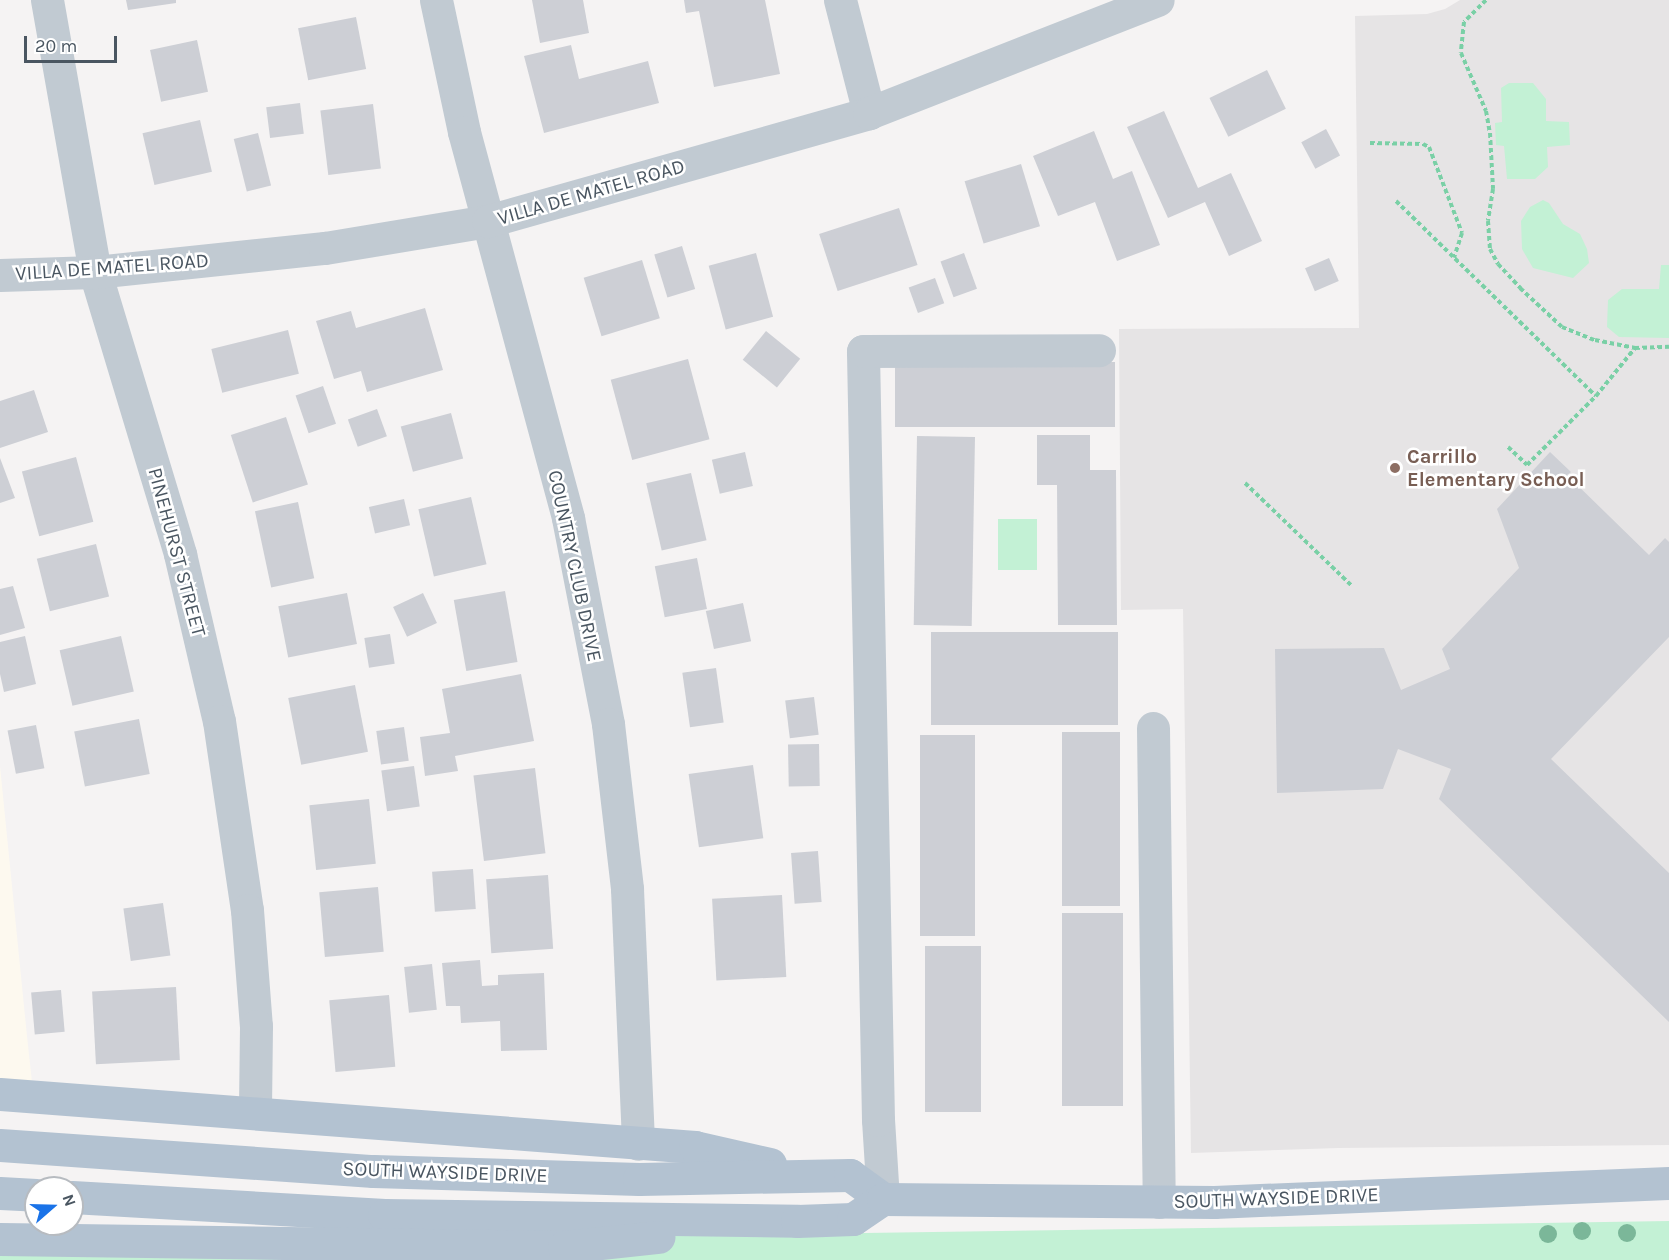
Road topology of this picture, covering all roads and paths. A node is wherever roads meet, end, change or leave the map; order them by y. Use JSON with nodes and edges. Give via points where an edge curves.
{"nodes":[{"id":1,"x":47,"y":0,"type":"edge"},
{"id":2,"x":436,"y":0,"type":"edge"},
{"id":3,"x":840,"y":0,"type":"edge"},
{"id":4,"x":1158,"y":0,"type":"edge"},
{"id":5,"x":1486,"y":0,"type":"edge"},
{"id":6,"x":868,"y":113,"type":"junction"},
{"id":7,"x":1370,"y":143,"type":"dead end"},
{"id":8,"x":1396,"y":201,"type":"dead end"},
{"id":9,"x":489,"y":220,"type":"junction"},
{"id":10,"x":1454,"y":258,"type":"junction"},
{"id":11,"x":95,"y":272,"type":"junction"},
{"id":12,"x":0,"y":275,"type":"edge"},
{"id":13,"x":1635,"y":348,"type":"junction"},
{"id":14,"x":1669,"y":348,"type":"edge"},
{"id":15,"x":1099,"y":350,"type":"dead end"},
{"id":16,"x":1596,"y":396,"type":"junction"},
{"id":17,"x":1508,"y":447,"type":"dead end"},
{"id":18,"x":1245,"y":483,"type":"dead end"},
{"id":19,"x":1352,"y":586,"type":"dead end"},
{"id":20,"x":1153,"y":728,"type":"dead end"},
{"id":21,"x":0,"y":1094,"type":"edge"},
{"id":22,"x":255,"y":1113,"type":"junction"},
{"id":23,"x":638,"y":1144,"type":"junction"},
{"id":24,"x":0,"y":1145,"type":"edge"},
{"id":25,"x":818,"y":1175,"type":"junction"},
{"id":26,"x":1669,"y":1183,"type":"edge"},
{"id":27,"x":0,"y":1193,"type":"edge"},
{"id":28,"x":24,"y":1194,"type":"edge"},
{"id":29,"x":84,"y":1198,"type":"edge"},
{"id":30,"x":883,"y":1199,"type":"junction"},
{"id":31,"x":1159,"y":1202,"type":"junction"},
{"id":32,"x":797,"y":1221,"type":"junction"},
{"id":33,"x":0,"y":1239,"type":"edge"}],
"edges":[{"from":1,"to":11,"type":"street","name":"PINEHURST STREET"},
{"from":2,"to":9,"type":"street","name":"COUNTRY CLUB DRIVE","via":[[464,132]]},
{"from":3,"to":6,"type":"street"},
{"from":4,"to":6,"type":"street","name":"VILLA DE MATEL ROAD"},
{"from":5,"to":13,"type":"path","via":[[1464,22],[1461,53],[1486,111],[1490,133],[1490,249],[1520,288],[1562,327],[1595,340]]},
{"from":6,"to":9,"type":"street","name":"VILLA DE MATEL ROAD"},
{"from":7,"to":10,"type":"path","via":[[1429,147],[1462,233]]},
{"from":8,"to":10,"type":"path"},
{"from":9,"to":11,"type":"street","name":"VILLA DE MATEL ROAD","via":[[325,248]]},
{"from":9,"to":23,"type":"street","name":"COUNTRY CLUB DRIVE","via":[[568,518],[608,724],[627,889]]},
{"from":10,"to":16,"type":"path"},
{"from":11,"to":12,"type":"street","name":"VILLA DE MATEL ROAD"},
{"from":11,"to":22,"type":"street","name":"PINEHURST STREET","via":[[180,554],[219,721],[247,910],[256,1026]]},
{"from":13,"to":14,"type":"path"},
{"from":13,"to":16,"type":"path"},
{"from":15,"to":30,"type":"street","via":[[863,351]]},
{"from":16,"to":17,"type":"path","via":[[1527,465]]},
{"from":18,"to":19,"type":"path"},
{"from":20,"to":31,"type":"street"},
{"from":21,"to":22,"type":"main road"},
{"from":22,"to":23,"type":"main road"},
{"from":23,"to":25,"type":"main road","via":[[695,1147]]},
{"from":24,"to":25,"type":"main road","name":"SOUTH WAYSIDE DRIVE","via":[[385,1171],[639,1179]]},
{"from":25,"to":30,"type":"main road","name":"SOUTH WAYSIDE DRIVE","via":[[850,1175]]},
{"from":26,"to":31,"type":"main road","name":"SOUTH WAYSIDE DRIVE"},
{"from":27,"to":28,"type":"main road"},
{"from":29,"to":32,"type":"main road","via":[[384,1215]]},
{"from":30,"to":31,"type":"main road","name":"SOUTH WAYSIDE DRIVE"},
{"from":30,"to":32,"type":"main road","via":[[853,1219]]},
{"from":32,"to":33,"type":"main road","via":[[564,1247]]}]}
